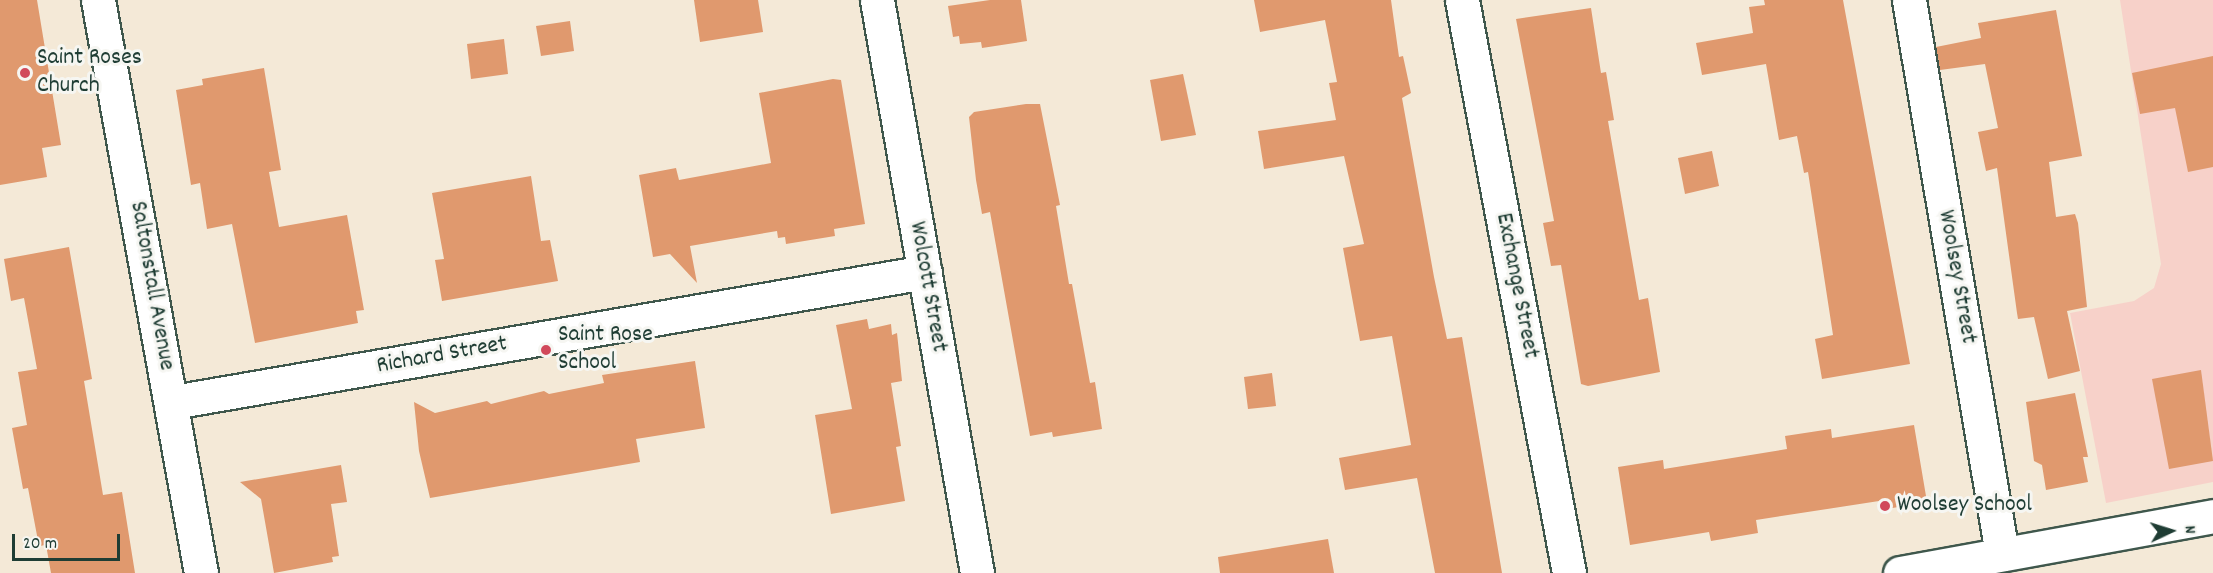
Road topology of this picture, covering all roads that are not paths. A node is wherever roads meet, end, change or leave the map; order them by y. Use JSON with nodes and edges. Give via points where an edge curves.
{"nodes":[{"id":1,"x":98,"y":0,"type":"edge"},
{"id":2,"x":877,"y":0,"type":"edge"},
{"id":3,"x":1462,"y":0,"type":"edge"},
{"id":4,"x":1908,"y":0,"type":"edge"},
{"id":5,"x":925,"y":272,"type":"junction"},
{"id":6,"x":173,"y":402,"type":"junction"},
{"id":7,"x":2213,"y":516,"type":"edge"},
{"id":8,"x":2002,"y":554,"type":"junction"},
{"id":9,"x":201,"y":573,"type":"edge"},
{"id":10,"x":977,"y":573,"type":"edge"},
{"id":11,"x":1569,"y":573,"type":"edge"},
{"id":12,"x":1900,"y":573,"type":"edge"}],
"edges":[{"from":1,"to":6,"type":"street","name":"Saltonstall Avenue"},
{"from":2,"to":5,"type":"street","name":"Wolcott Street"},
{"from":3,"to":11,"type":"street","name":"Exchange Street"},
{"from":4,"to":8,"type":"street","name":"Woolsey Street"},
{"from":5,"to":6,"type":"street","name":"Richard Street"},
{"from":5,"to":10,"type":"street","name":"Wolcott Street"},
{"from":6,"to":9,"type":"street","name":"Saltonstall Avenue"},
{"from":7,"to":8,"type":"street"},
{"from":8,"to":12,"type":"street"}]}
